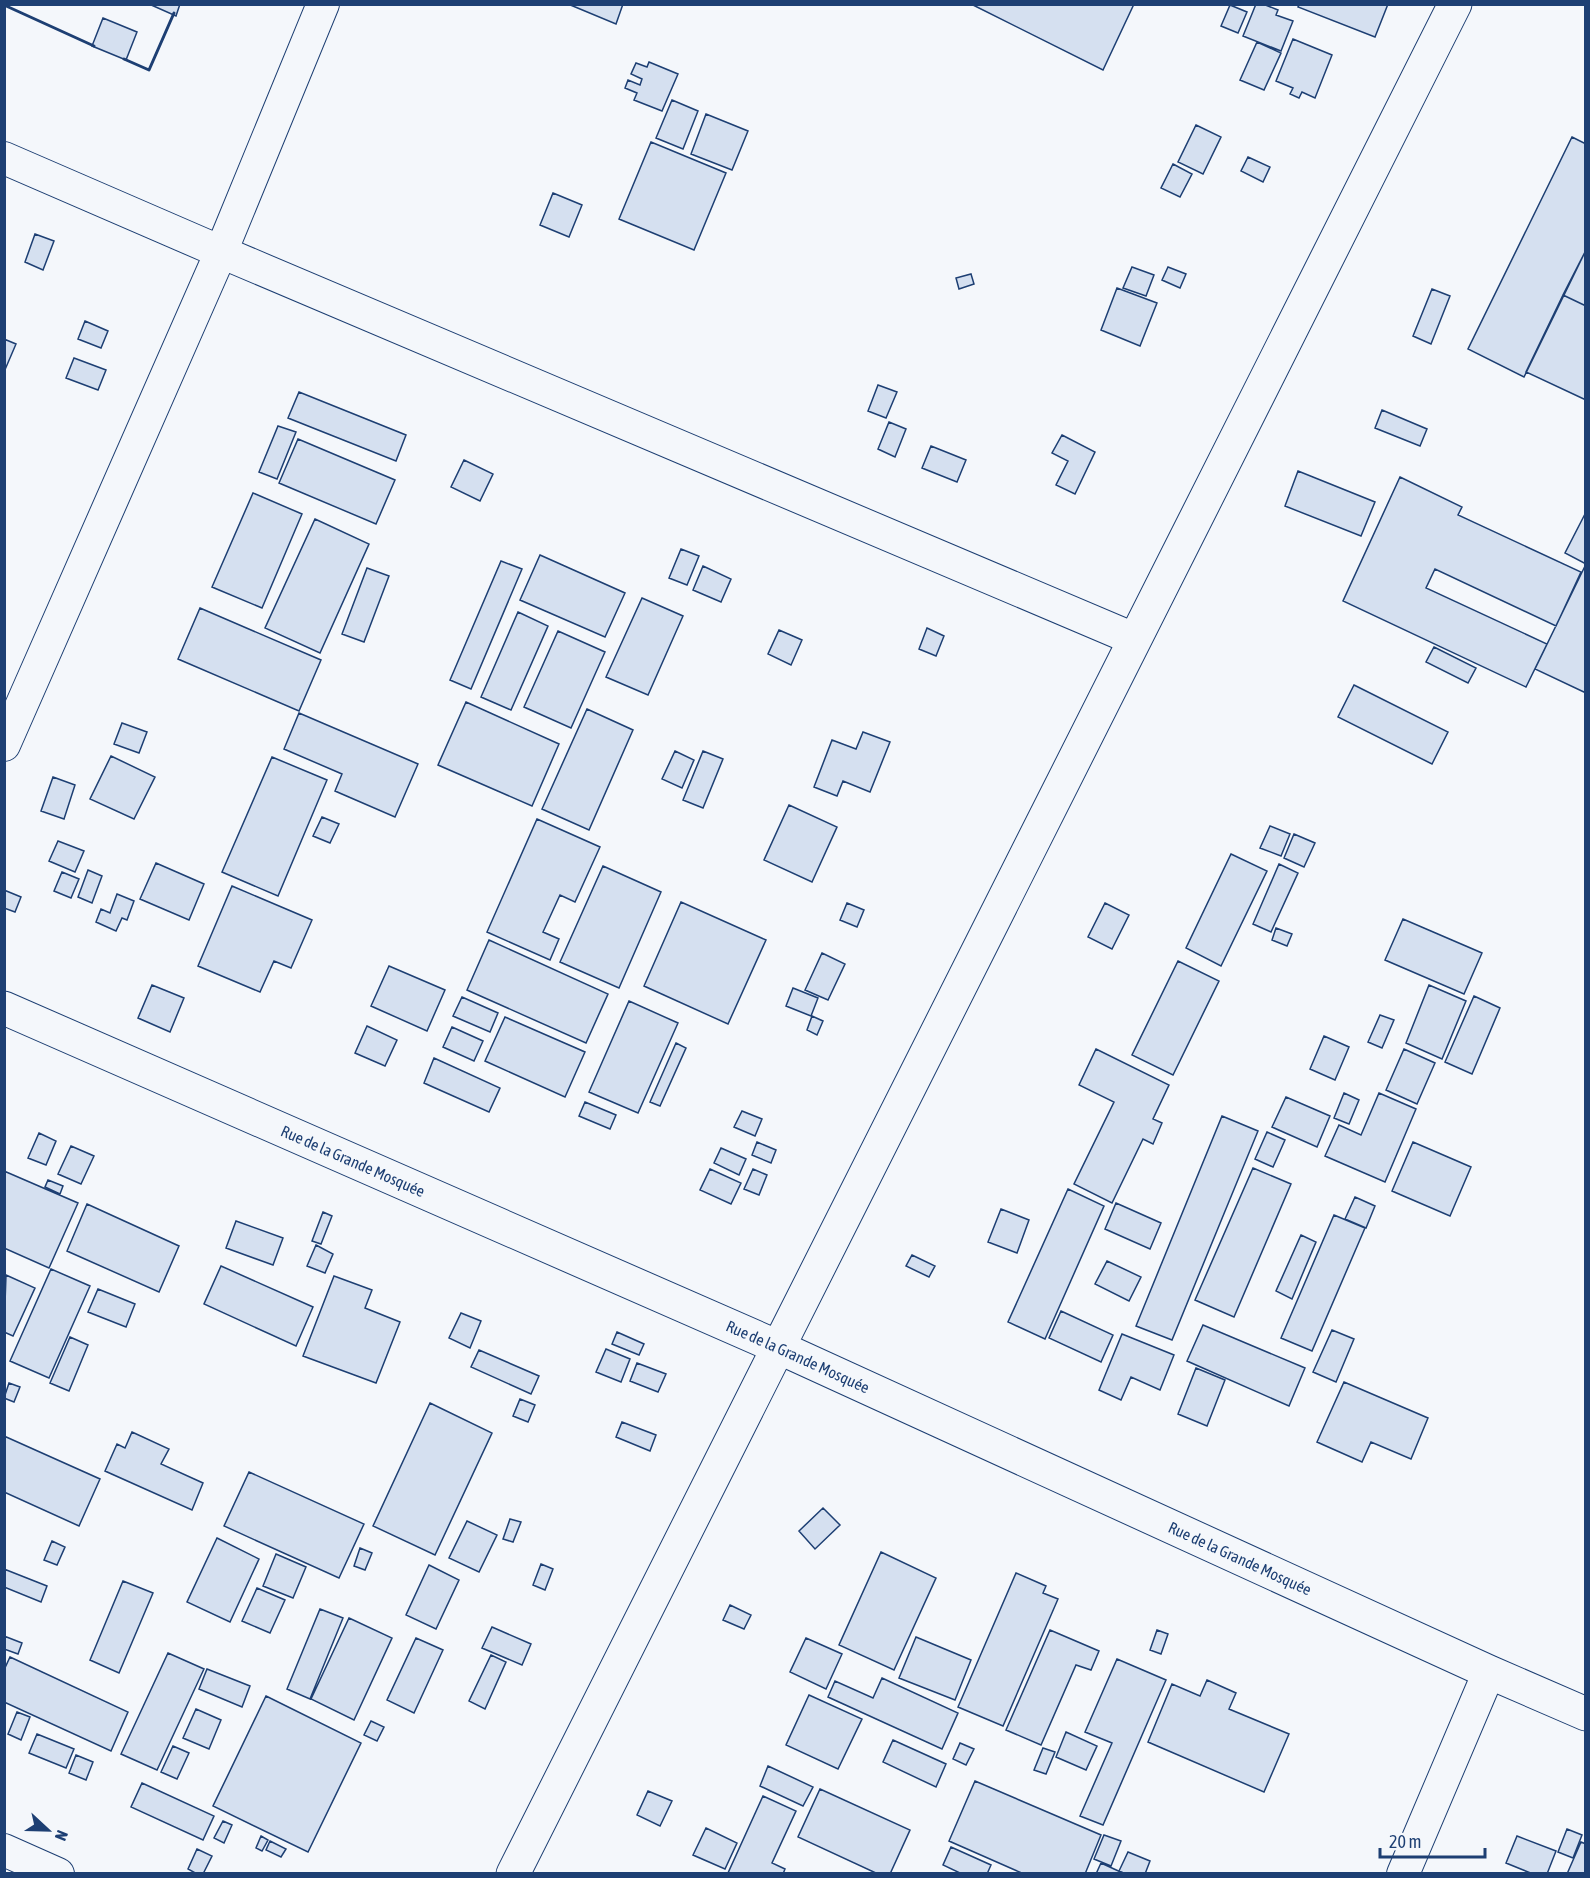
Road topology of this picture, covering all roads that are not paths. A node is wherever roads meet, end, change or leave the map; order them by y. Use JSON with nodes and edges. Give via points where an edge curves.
{"nodes":[{"id":1,"x":322,"y":4,"type":"edge"},
{"id":2,"x":1455,"y":4,"type":"edge"},
{"id":3,"x":4,"y":158,"type":"edge"},
{"id":4,"x":221,"y":252,"type":"junction"},
{"id":5,"x":1134,"y":639,"type":"junction"},
{"id":6,"x":4,"y":745,"type":"edge"},
{"id":7,"x":4,"y":1008,"type":"edge"},
{"id":8,"x":778,"y":1347,"type":"junction"},
{"id":9,"x":1489,"y":1672,"type":"junction"},
{"id":10,"x":1586,"y":1714,"type":"edge"},
{"id":11,"x":4,"y":1850,"type":"edge"},
{"id":12,"x":58,"y":1874,"type":"edge"},
{"id":13,"x":513,"y":1874,"type":"edge"},
{"id":14,"x":1403,"y":1874,"type":"edge"}],
"edges":[{"from":1,"to":4,"type":"street"},
{"from":2,"to":5,"type":"main road"},
{"from":3,"to":4,"type":"street"},
{"from":4,"to":5,"type":"street"},
{"from":4,"to":6,"type":"street"},
{"from":5,"to":8,"type":"main road"},
{"from":7,"to":8,"type":"main road","name":"Rue de la Grande Mosquée"},
{"from":8,"to":9,"type":"main road","name":"Rue de la Grande Mosquée"},
{"from":8,"to":13,"type":"main road"},
{"from":9,"to":10,"type":"main road","name":"Rue de la Grande Mosquée"},
{"from":9,"to":14,"type":"street"},
{"from":11,"to":12,"type":"street"}]}
